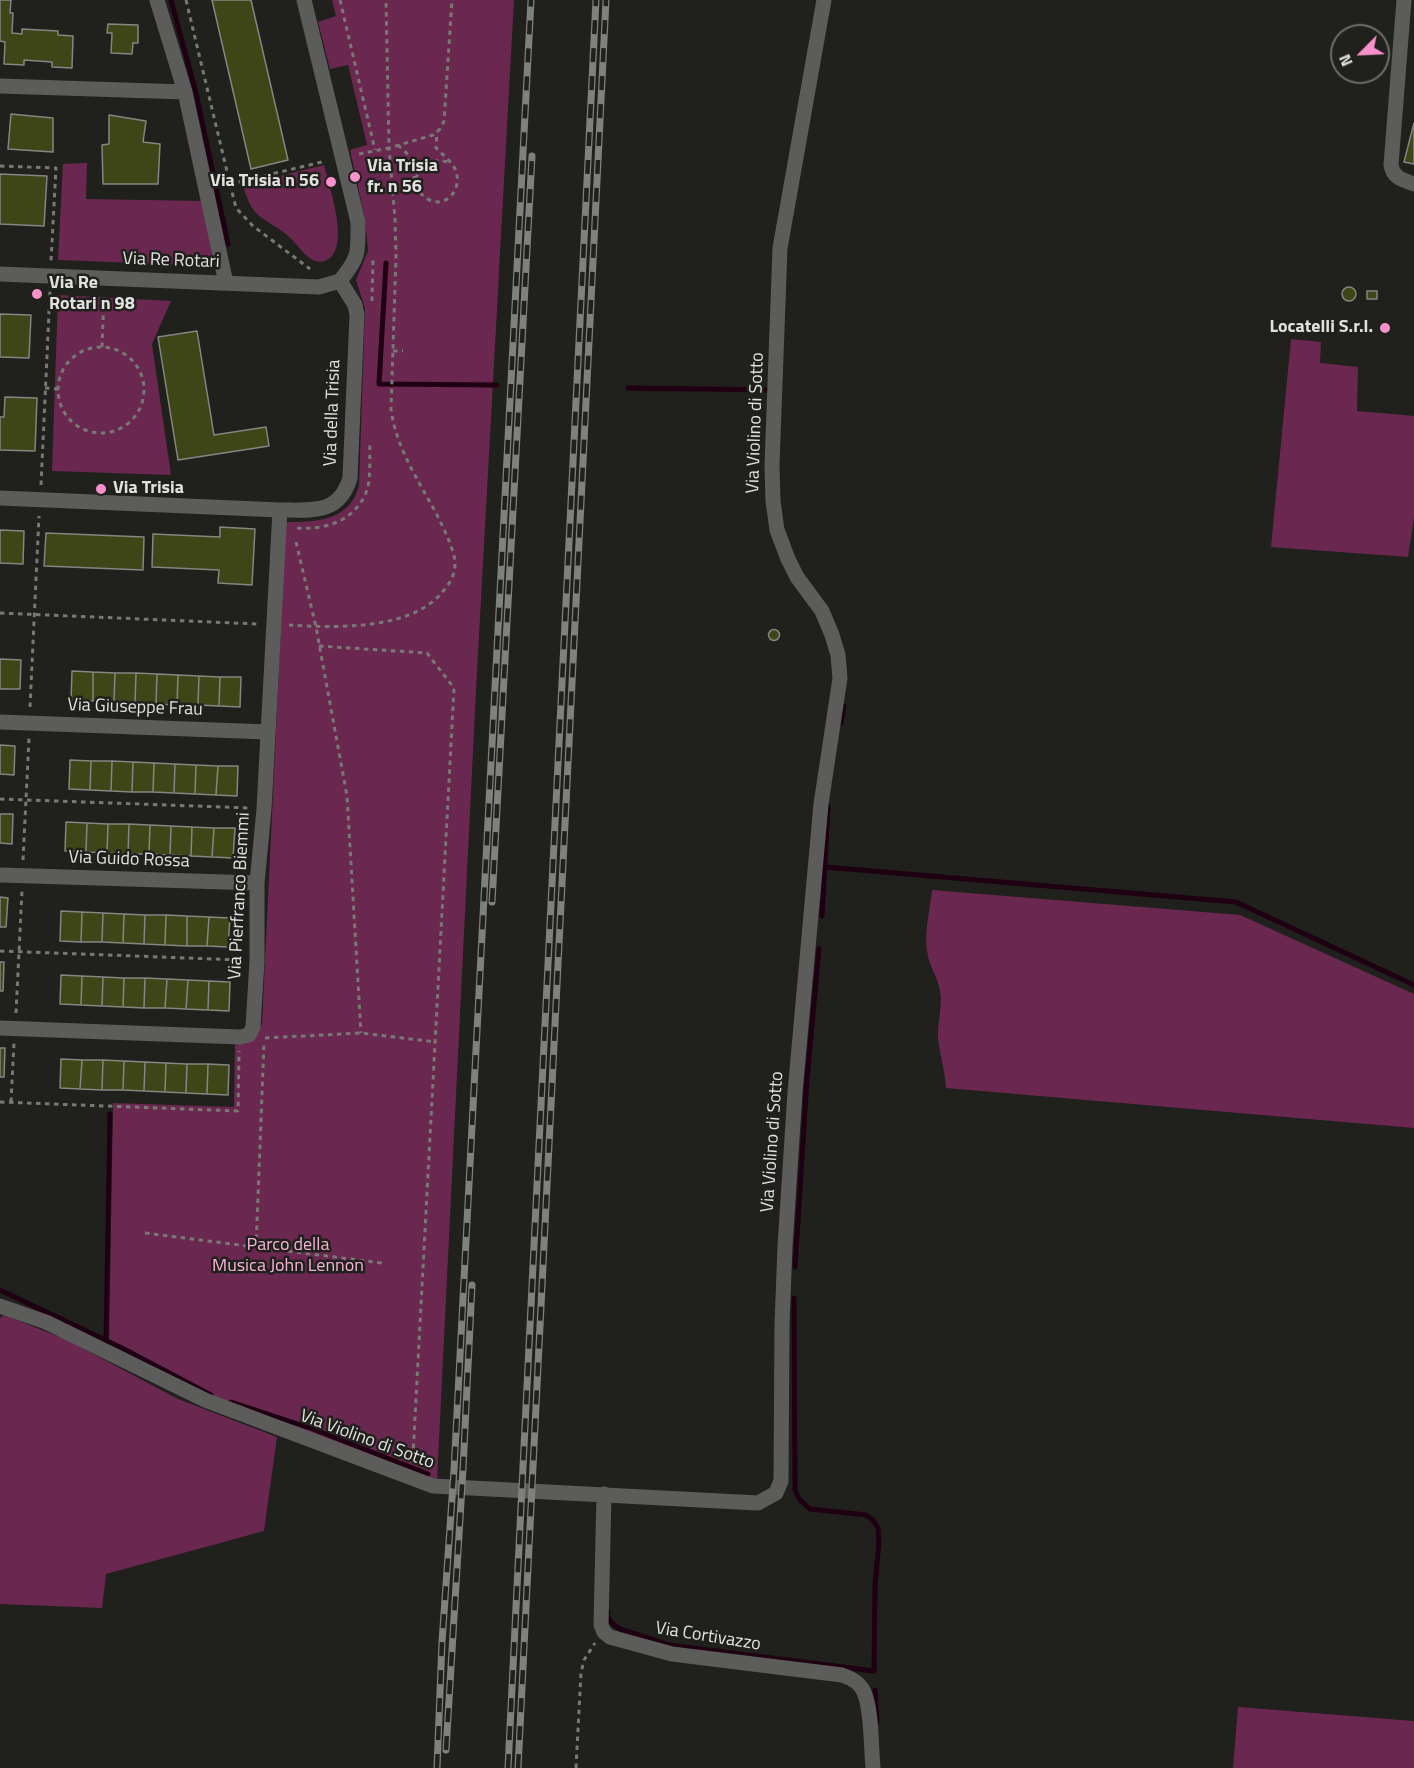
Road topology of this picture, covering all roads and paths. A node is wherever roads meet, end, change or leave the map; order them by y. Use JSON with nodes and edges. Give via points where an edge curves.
{"nodes":[{"id":1,"x":157,"y":0,"type":"edge"},
{"id":2,"x":186,"y":0,"type":"edge"},
{"id":3,"x":304,"y":0,"type":"edge"},
{"id":4,"x":340,"y":0,"type":"edge"},
{"id":5,"x":386,"y":0,"type":"edge"},
{"id":6,"x":452,"y":0,"type":"edge"},
{"id":7,"x":824,"y":0,"type":"edge"},
{"id":8,"x":1404,"y":0,"type":"edge"},
{"id":9,"x":0,"y":86,"type":"edge"},
{"id":10,"x":185,"y":92,"type":"junction"},
{"id":11,"x":437,"y":132,"type":"junction"},
{"id":12,"x":398,"y":145,"type":"junction"},
{"id":13,"x":389,"y":148,"type":"junction"},
{"id":14,"x":375,"y":150,"type":"junction"},
{"id":15,"x":341,"y":158,"type":"junction"},
{"id":16,"x":449,"y":162,"type":"junction"},
{"id":17,"x":0,"y":166,"type":"edge"},
{"id":18,"x":415,"y":181,"type":"junction"},
{"id":19,"x":1414,"y":183,"type":"edge"},
{"id":20,"x":230,"y":184,"type":"junction"},
{"id":21,"x":373,"y":249,"type":"dead end"},
{"id":22,"x":0,"y":274,"type":"edge"},
{"id":23,"x":51,"y":276,"type":"junction"},
{"id":24,"x":104,"y":278,"type":"junction"},
{"id":25,"x":226,"y":283,"type":"junction"},
{"id":26,"x":335,"y":283,"type":"junction"},
{"id":27,"x":372,"y":309,"type":"dead end"},
{"id":28,"x":102,"y":347,"type":"junction"},
{"id":29,"x":393,"y":351,"type":"dead end"},
{"id":30,"x":403,"y":351,"type":"dead end"},
{"id":31,"x":45,"y":388,"type":"junction"},
{"id":32,"x":58,"y":388,"type":"junction"},
{"id":33,"x":370,"y":439,"type":"dead end"},
{"id":34,"x":0,"y":498,"type":"edge"},
{"id":35,"x":40,"y":500,"type":"junction"},
{"id":36,"x":280,"y":510,"type":"junction"},
{"id":37,"x":292,"y":528,"type":"dead end"},
{"id":38,"x":295,"y":539,"type":"dead end"},
{"id":39,"x":320,"y":646,"type":"junction"},
{"id":40,"x":0,"y":722,"type":"edge"},
{"id":41,"x":30,"y":723,"type":"junction"},
{"id":42,"x":268,"y":732,"type":"junction"},
{"id":43,"x":0,"y":799,"type":"edge"},
{"id":44,"x":26,"y":800,"type":"junction"},
{"id":45,"x":264,"y":809,"type":"junction"},
{"id":46,"x":0,"y":875,"type":"edge"},
{"id":47,"x":22,"y":876,"type":"junction"},
{"id":48,"x":257,"y":883,"type":"junction"},
{"id":49,"x":0,"y":951,"type":"edge"},
{"id":50,"x":19,"y":951,"type":"junction"},
{"id":51,"x":256,"y":961,"type":"junction"},
{"id":52,"x":254,"y":1027,"type":"junction"},
{"id":53,"x":8,"y":1028,"type":"edge"},
{"id":54,"x":361,"y":1033,"type":"junction"},
{"id":55,"x":240,"y":1037,"type":"junction"},
{"id":56,"x":264,"y":1038,"type":"junction"},
{"id":57,"x":436,"y":1042,"type":"junction"},
{"id":58,"x":0,"y":1102,"type":"edge"},
{"id":59,"x":11,"y":1102,"type":"junction"},
{"id":60,"x":145,"y":1233,"type":"dead end"},
{"id":61,"x":256,"y":1248,"type":"junction"},
{"id":62,"x":382,"y":1263,"type":"dead end"},
{"id":63,"x":0,"y":1306,"type":"edge"},
{"id":64,"x":413,"y":1455,"type":"dead end"},
{"id":65,"x":604,"y":1494,"type":"junction"},
{"id":66,"x":604,"y":1632,"type":"junction"},
{"id":67,"x":576,"y":1768,"type":"edge"},
{"id":68,"x":873,"y":1768,"type":"edge"}],
"edges":[{"from":1,"to":10,"type":"street"},
{"from":2,"to":20,"type":"path"},
{"from":3,"to":15,"type":"street"},
{"from":4,"to":14,"type":"path"},
{"from":5,"to":13,"type":"path"},
{"from":6,"to":11,"type":"path","via":[[446,106],[444,121]]},
{"from":7,"to":65,"type":"street","name":"Via Violino di Sotto","via":[[780,248],[772,465],[777,530],[797,577],[822,611],[838,655],[840,678],[821,804],[795,1092],[784,1257],[782,1481],[776,1493],[758,1503]]},
{"from":8,"to":19,"type":"street","via":[[1391,165],[1398,178]]},
{"from":9,"to":10,"type":"street"},
{"from":10,"to":25,"type":"street"},
{"from":11,"to":12,"type":"path"},
{"from":11,"to":16,"type":"path","via":[[436,148]]},
{"from":12,"to":13,"type":"path"},
{"from":12,"to":18,"type":"path","via":[[409,156]]},
{"from":13,"to":14,"type":"path"},
{"from":14,"to":15,"type":"path"},
{"from":15,"to":20,"type":"path"},
{"from":15,"to":26,"type":"street","via":[[358,222],[358,252],[355,264]]},
{"from":16,"to":18,"type":"path","via":[[431,161],[423,165]]},
{"from":16,"to":18,"type":"path","via":[[455,169],[456,190],[443,202],[424,198]]},
{"from":17,"to":23,"type":"path","via":[[56,168]]},
{"from":20,"to":26,"type":"path","via":[[236,208],[253,226]]},
{"from":21,"to":27,"type":"path"},
{"from":22,"to":23,"type":"street","name":"Via Re Rotari"},
{"from":23,"to":24,"type":"street","name":"Via Re Rotari"},
{"from":23,"to":31,"type":"path"},
{"from":24,"to":25,"type":"street","name":"Via Re Rotari"},
{"from":24,"to":28,"type":"path"},
{"from":25,"to":26,"type":"street","name":"Via Re Rotari","via":[[318,287]]},
{"from":26,"to":36,"type":"street","name":"Via della Trisia","via":[[355,305],[357,315],[350,478],[347,490],[329,507]]},
{"from":28,"to":32,"type":"path","via":[[75,356],[63,370]]},
{"from":28,"to":32,"type":"path","via":[[121,352],[140,372],[142,402],[131,421],[111,432],[79,427],[63,410]]},
{"from":29,"to":30,"type":"path"},
{"from":31,"to":32,"type":"path"},
{"from":31,"to":35,"type":"path"},
{"from":33,"to":37,"type":"path","via":[[366,493],[357,507],[330,526]]},
{"from":34,"to":35,"type":"street","name":"Via della Trisia"},
{"from":35,"to":36,"type":"street","name":"Via della Trisia"},
{"from":35,"to":41,"type":"path"},
{"from":36,"to":42,"type":"street","name":"Via Pierfranco Biemmi"},
{"from":38,"to":39,"type":"path"},
{"from":39,"to":54,"type":"path","via":[[347,796]]},
{"from":39,"to":57,"type":"path","via":[[427,654],[454,688]]},
{"from":40,"to":41,"type":"street","name":"Via Giuseppe Frau"},
{"from":41,"to":42,"type":"street","name":"Via Giuseppe Frau"},
{"from":41,"to":44,"type":"path"},
{"from":42,"to":45,"type":"street","name":"Via Pierfranco Biemmi"},
{"from":43,"to":44,"type":"path"},
{"from":44,"to":45,"type":"path"},
{"from":44,"to":47,"type":"path"},
{"from":45,"to":48,"type":"street","name":"Via Pierfranco Biemmi"},
{"from":46,"to":47,"type":"street","name":"Via Guido Rossa"},
{"from":47,"to":48,"type":"street","name":"Via Guido Rossa"},
{"from":47,"to":50,"type":"path"},
{"from":48,"to":51,"type":"street","name":"Via Pierfranco Biemmi"},
{"from":49,"to":50,"type":"path"},
{"from":50,"to":51,"type":"path"},
{"from":50,"to":53,"type":"path"},
{"from":51,"to":52,"type":"street","name":"Via Pierfranco Biemmi"},
{"from":52,"to":55,"type":"street","via":[[249,1035]]},
{"from":52,"to":56,"type":"path"},
{"from":53,"to":55,"type":"street"},
{"from":53,"to":59,"type":"path"},
{"from":54,"to":56,"type":"path"},
{"from":54,"to":57,"type":"path"},
{"from":55,"to":59,"type":"path","via":[[238,1111]]},
{"from":56,"to":61,"type":"path"},
{"from":57,"to":64,"type":"path"},
{"from":58,"to":59,"type":"path"},
{"from":60,"to":61,"type":"path"},
{"from":61,"to":62,"type":"path"},
{"from":63,"to":65,"type":"street","name":"Via Violino di Sotto","via":[[46,1322],[214,1404],[433,1486]]},
{"from":65,"to":66,"type":"street"},
{"from":66,"to":67,"type":"path","via":[[584,1660],[581,1673]]},
{"from":66,"to":68,"type":"street","name":"Via Cortivazzo","via":[[672,1654],[852,1679],[863,1690],[868,1704]]}]}
